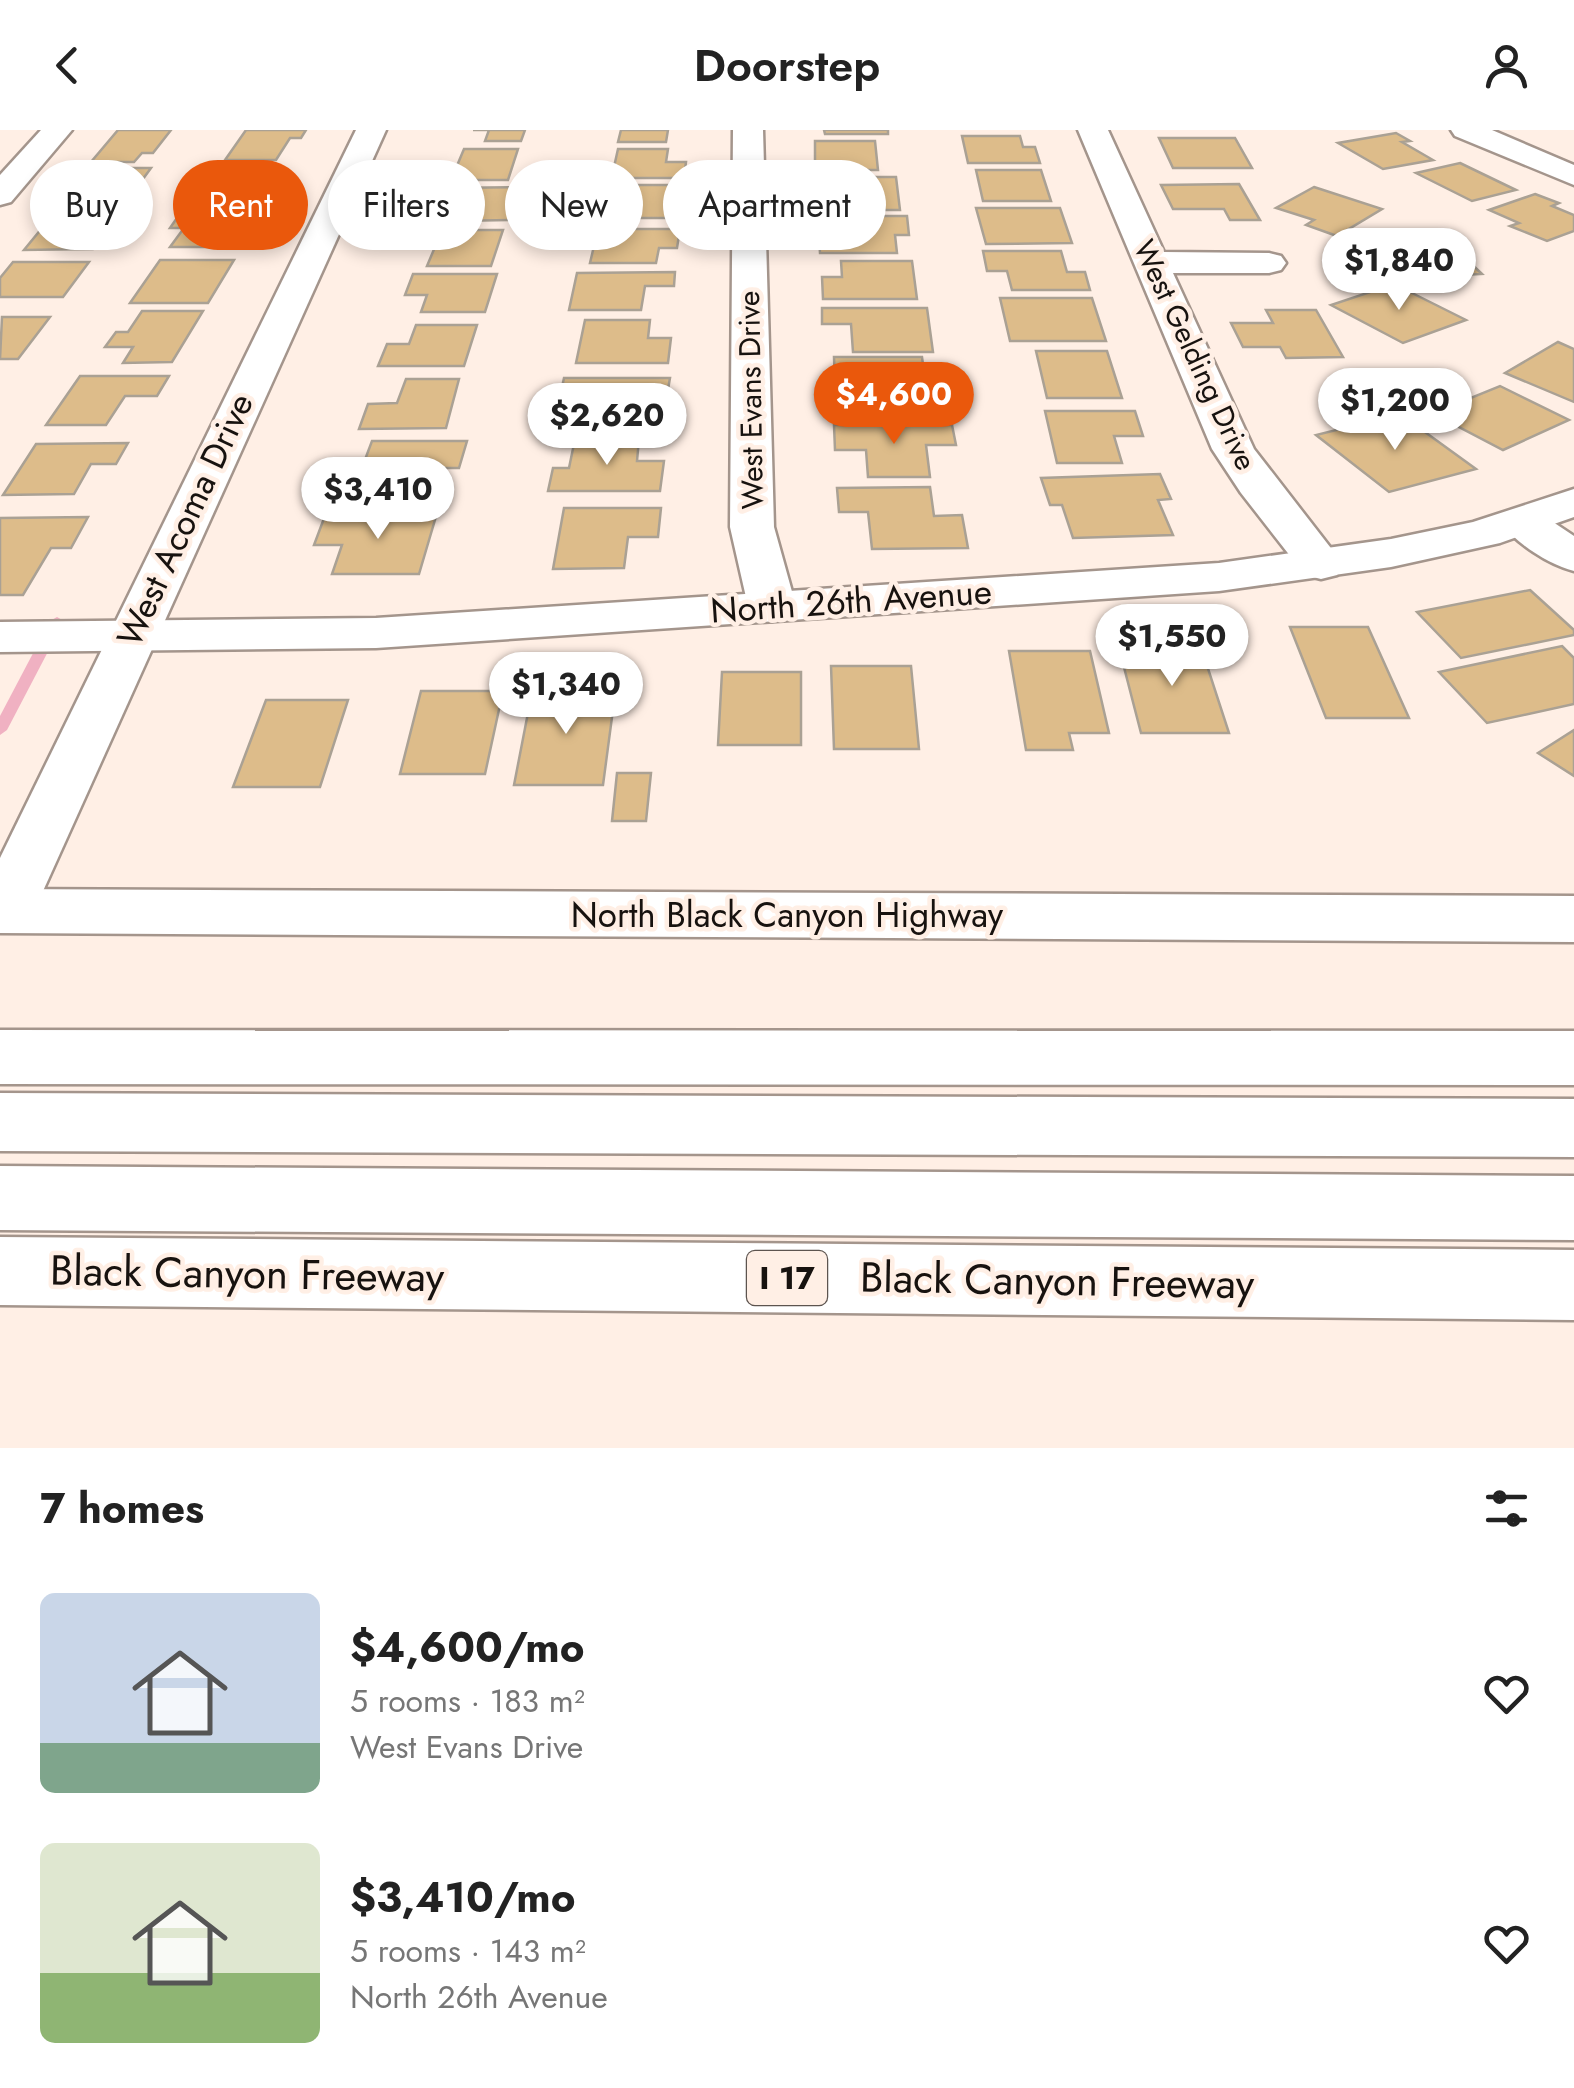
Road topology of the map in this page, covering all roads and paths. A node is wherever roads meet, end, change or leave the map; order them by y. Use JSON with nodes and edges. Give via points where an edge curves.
{"nodes":[{"id":1,"x":56,"y":130,"type":"edge"},
{"id":2,"x":371,"y":130,"type":"edge"},
{"id":3,"x":748,"y":130,"type":"edge"},
{"id":4,"x":1092,"y":130,"type":"edge"},
{"id":5,"x":1466,"y":130,"type":"edge"},
{"id":6,"x":1574,"y":176,"type":"edge"},
{"id":7,"x":0,"y":194,"type":"edge"},
{"id":8,"x":1151,"y":262,"type":"junction"},
{"id":9,"x":1269,"y":262,"type":"dead end"},
{"id":10,"x":1574,"y":502,"type":"edge"},
{"id":11,"x":1522,"y":521,"type":"junction"},
{"id":12,"x":1574,"y":557,"type":"edge"},
{"id":13,"x":1321,"y":566,"type":"junction"},
{"id":14,"x":772,"y":606,"type":"junction"},
{"id":15,"x":0,"y":636,"type":"edge"},
{"id":16,"x":129,"y":637,"type":"junction"},
{"id":17,"x":2,"y":911,"type":"edge"},
{"id":18,"x":1574,"y":919,"type":"edge"},
{"id":19,"x":0,"y":1057,"type":"edge"},
{"id":20,"x":1574,"y":1058,"type":"edge"},
{"id":21,"x":0,"y":1122,"type":"edge"},
{"id":22,"x":1574,"y":1128,"type":"edge"},
{"id":23,"x":0,"y":1198,"type":"edge"},
{"id":24,"x":1574,"y":1208,"type":"edge"},
{"id":25,"x":0,"y":1271,"type":"edge"},
{"id":26,"x":1574,"y":1285,"type":"edge"}],
"edges":[{"from":1,"to":7,"type":"main road"},
{"from":2,"to":16,"type":"main road","name":"West Acoma Drive"},
{"from":3,"to":14,"type":"main road","name":"West Evans Drive","via":[[752,527]]},
{"from":4,"to":8,"type":"main road","name":"West Gelding Drive"},
{"from":5,"to":6,"type":"main road"},
{"from":8,"to":9,"type":"main road"},
{"from":8,"to":13,"type":"main road","name":"West Gelding Drive","via":[[1233,449]]},
{"from":10,"to":11,"type":"main road","name":"North 26th Avenue"},
{"from":11,"to":12,"type":"main road"},
{"from":11,"to":13,"type":"main road","name":"North 26th Avenue"},
{"from":13,"to":14,"type":"main road","name":"North 26th Avenue"},
{"from":14,"to":16,"type":"main road","name":"North 26th Avenue","via":[[376,633]]},
{"from":15,"to":16,"type":"main road","name":"North 26th Avenue"},
{"from":16,"to":17,"type":"main road","name":"West Acoma Drive"},
{"from":17,"to":18,"type":"main road","name":"North Black Canyon Highway"},
{"from":19,"to":20,"type":"main road"},
{"from":21,"to":22,"type":"main road"},
{"from":23,"to":24,"type":"main road"},
{"from":25,"to":26,"type":"main road","name":"Black Canyon Freeway","number":"I 17"}]}
